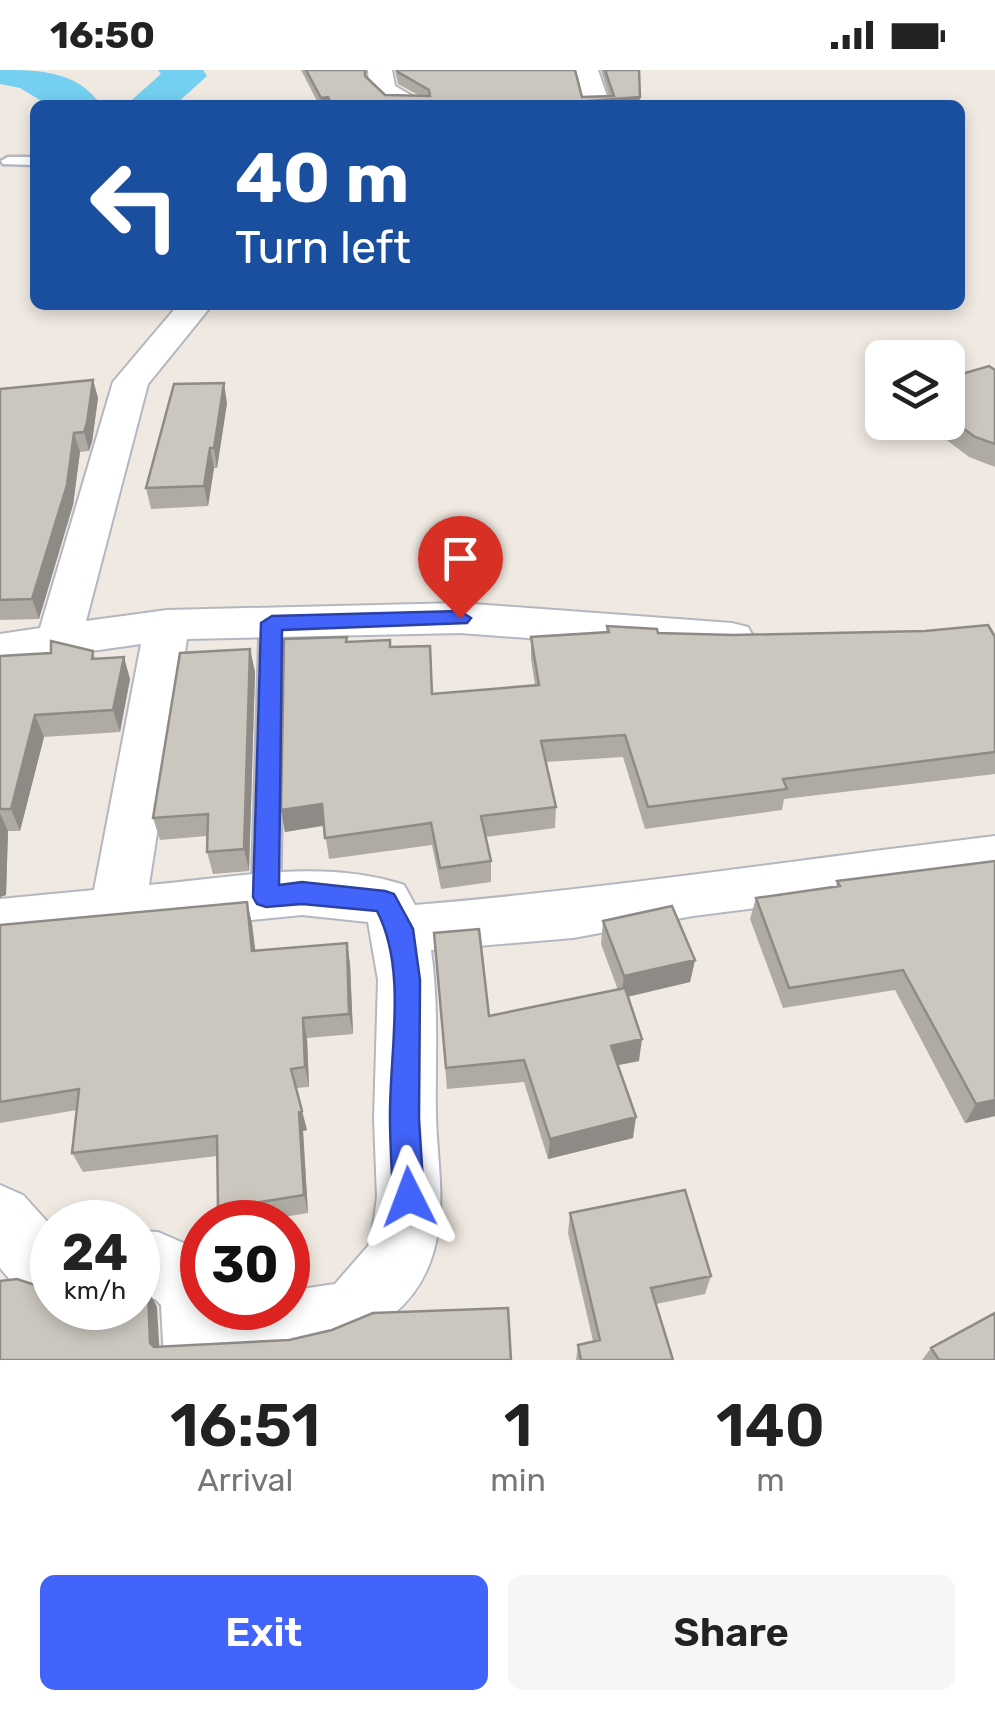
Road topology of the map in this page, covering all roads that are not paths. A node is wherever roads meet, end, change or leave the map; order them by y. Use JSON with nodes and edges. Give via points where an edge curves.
{"nodes":[{"id":1,"x":380,"y":70,"type":"edge"},
{"id":2,"x":586,"y":70,"type":"edge"},
{"id":3,"x":399,"y":100,"type":"edge"},
{"id":4,"x":595,"y":100,"type":"edge"},
{"id":5,"x":8,"y":161,"type":"dead end"},
{"id":6,"x":30,"y":161,"type":"edge"},
{"id":7,"x":191,"y":310,"type":"edge"},
{"id":8,"x":272,"y":623,"type":"junction"},
{"id":9,"x":167,"y":626,"type":"junction"},
{"id":10,"x":767,"y":637,"type":"edge"},
{"id":11,"x":58,"y":640,"type":"junction"},
{"id":12,"x":0,"y":649,"type":"edge"},
{"id":13,"x":995,"y":857,"type":"edge"},
{"id":14,"x":266,"y":897,"type":"junction"},
{"id":15,"x":118,"y":910,"type":"junction"},
{"id":16,"x":0,"y":922,"type":"edge"},
{"id":17,"x":400,"y":929,"type":"junction"},
{"id":18,"x":0,"y":1218,"type":"edge"},
{"id":19,"x":30,"y":1252,"type":"edge"},
{"id":20,"x":160,"y":1263,"type":"edge"},
{"id":21,"x":199,"y":1349,"type":"edge"}],
"edges":[{"from":1,"to":3,"type":"street","via":[[382,88]]},
{"from":2,"to":4,"type":"street"},
{"from":5,"to":6,"type":"lane"},
{"from":7,"to":11,"type":"street","via":[[112,383],[82,571]]},
{"from":8,"to":9,"type":"street"},
{"from":8,"to":10,"type":"street","via":[[460,618]]},
{"from":8,"to":14,"type":"lane"},
{"from":9,"to":11,"type":"street"},
{"from":9,"to":15,"type":"street"},
{"from":11,"to":12,"type":"street"},
{"from":13,"to":17,"type":"street","via":[[573,915]]},
{"from":14,"to":15,"type":"street"},
{"from":14,"to":17,"type":"street","via":[[302,893],[385,901]]},
{"from":15,"to":16,"type":"street"},
{"from":17,"to":21,"type":"street","via":[[407,980],[409,1197],[396,1266],[359,1308],[338,1319]]},
{"from":18,"to":19,"type":"street"},
{"from":20,"to":21,"type":"street","via":[[179,1272],[195,1302]]}]}
